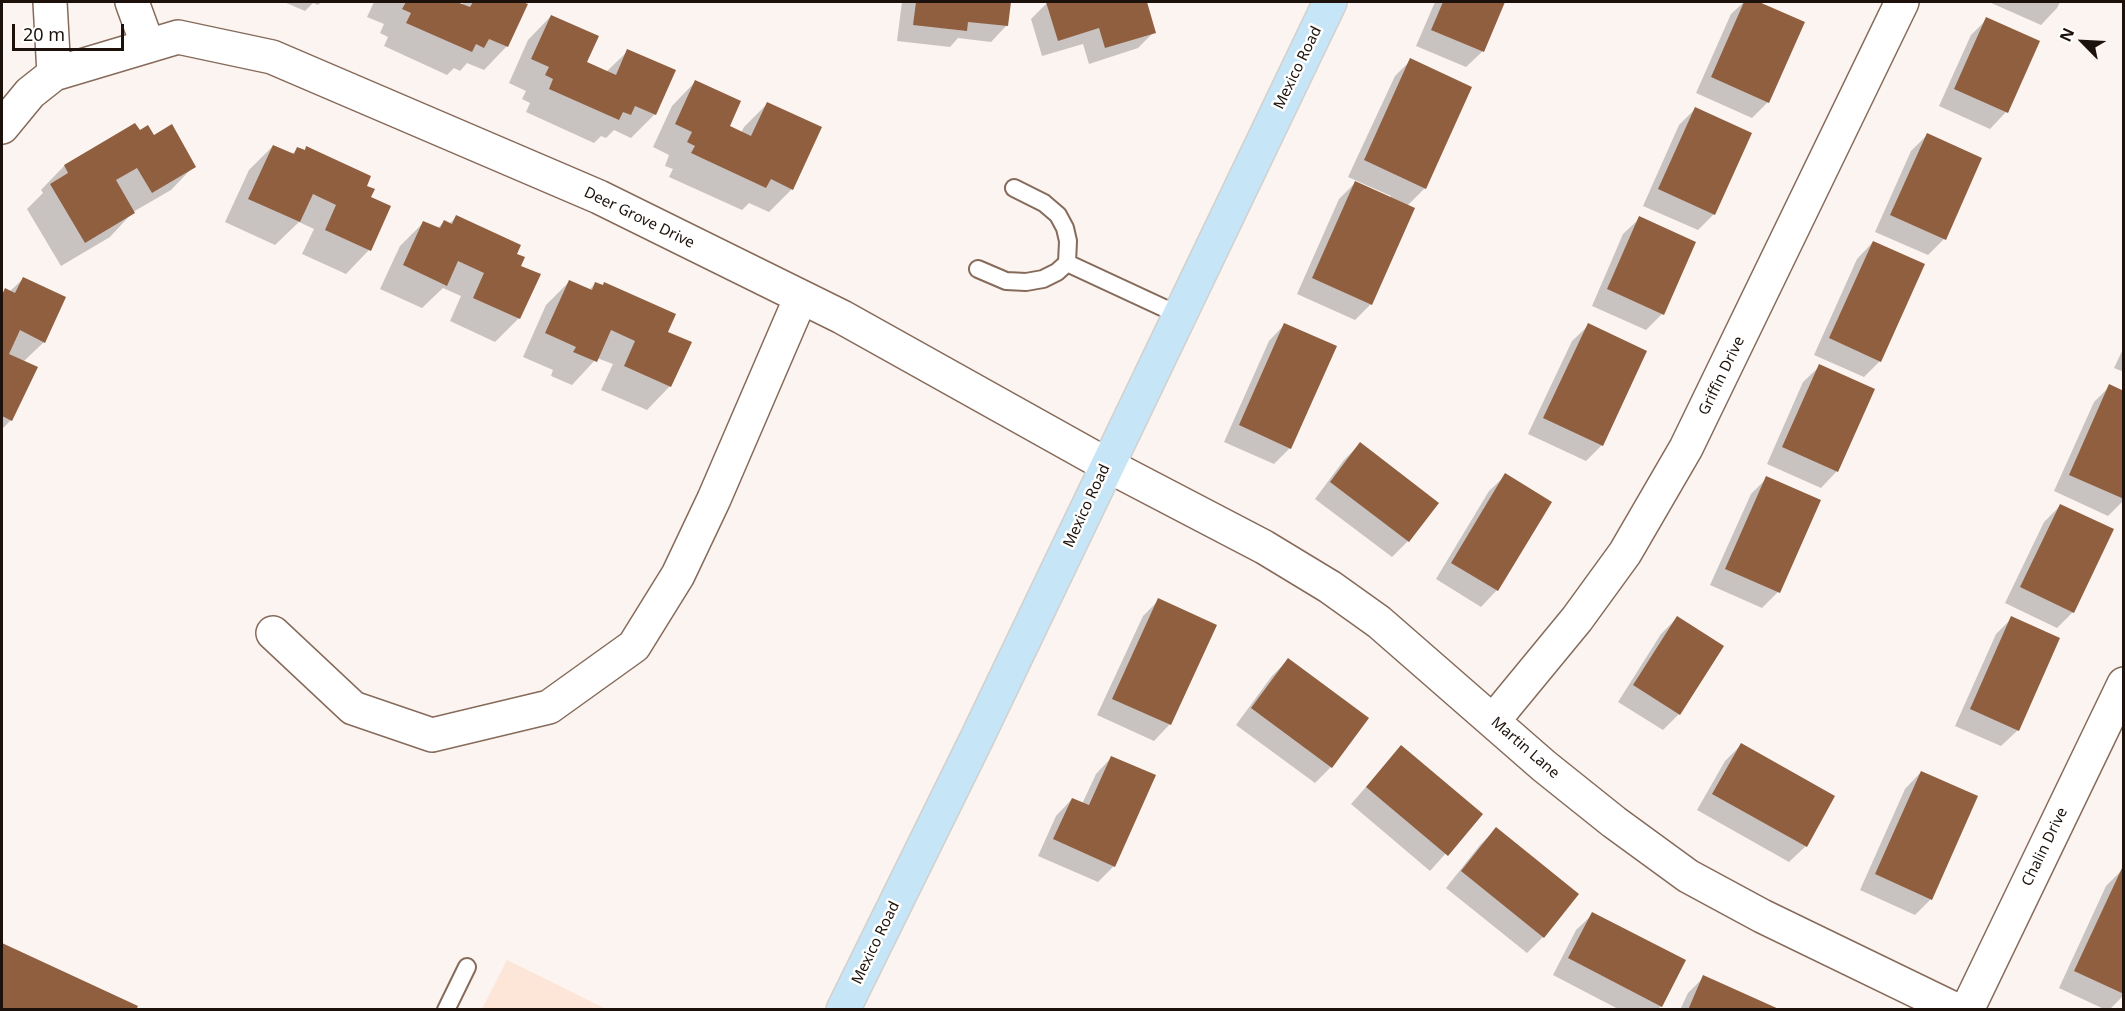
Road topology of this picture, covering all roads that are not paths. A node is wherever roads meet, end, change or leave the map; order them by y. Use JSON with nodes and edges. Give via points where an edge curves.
{"nodes":[{"id":1,"x":50,"y":2,"type":"edge"},
{"id":2,"x":132,"y":2,"type":"edge"},
{"id":3,"x":1330,"y":2,"type":"edge"},
{"id":4,"x":1902,"y":2,"type":"edge"},
{"id":5,"x":148,"y":46,"type":"junction"},
{"id":6,"x":54,"y":74,"type":"junction"},
{"id":7,"x":2,"y":126,"type":"edge"},
{"id":8,"x":1014,"y":188,"type":"dead end"},
{"id":9,"x":1067,"y":262,"type":"junction"},
{"id":10,"x":978,"y":269,"type":"dead end"},
{"id":11,"x":801,"y":297,"type":"junction"},
{"id":12,"x":1179,"y":315,"type":"junction"},
{"id":13,"x":1107,"y":465,"type":"junction"},
{"id":14,"x":273,"y":633,"type":"dead end"},
{"id":15,"x":2124,"y":684,"type":"edge"},
{"id":16,"x":1493,"y":721,"type":"junction"},
{"id":17,"x":467,"y":968,"type":"dead end"},
{"id":18,"x":446,"y":1010,"type":"edge"},
{"id":19,"x":843,"y":1010,"type":"edge"},
{"id":20,"x":1956,"y":1010,"type":"edge"},
{"id":21,"x":1967,"y":1010,"type":"edge"}],
"edges":[{"from":1,"to":6,"type":"street"},
{"from":2,"to":5,"type":"street"},
{"from":3,"to":12,"type":"main road","name":"Mexico Road"},
{"from":4,"to":16,"type":"street","name":"Griffin Drive","via":[[1681,457],[1625,553],[1577,619]]},
{"from":5,"to":6,"type":"street","name":"Deer Grove Drive"},
{"from":5,"to":11,"type":"street","name":"Deer Grove Drive","via":[[178,37],[272,57],[599,197]]},
{"from":6,"to":7,"type":"street","name":"Deer Grove Drive","via":[[30,93]]},
{"from":8,"to":9,"type":"lane","via":[[1058,215],[1068,241]]},
{"from":9,"to":10,"type":"lane","via":[[1043,279],[1026,282],[1006,281]]},
{"from":9,"to":12,"type":"lane"},
{"from":11,"to":13,"type":"street","name":"Deer Grove Drive"},
{"from":11,"to":14,"type":"street","via":[[678,575],[634,646],[549,707],[432,735],[353,708]]},
{"from":12,"to":13,"type":"main road","name":"Mexico Road"},
{"from":13,"to":16,"type":"street","name":"Martin Lane","via":[[1264,547],[1330,588],[1378,622]]},
{"from":13,"to":19,"type":"main road","name":"Mexico Road"},
{"from":15,"to":21,"type":"street","name":"Chalin Drive"},
{"from":16,"to":20,"type":"street","name":"Martin Lane","via":[[1614,822],[1688,876]]},
{"from":17,"to":18,"type":"lane"}]}
